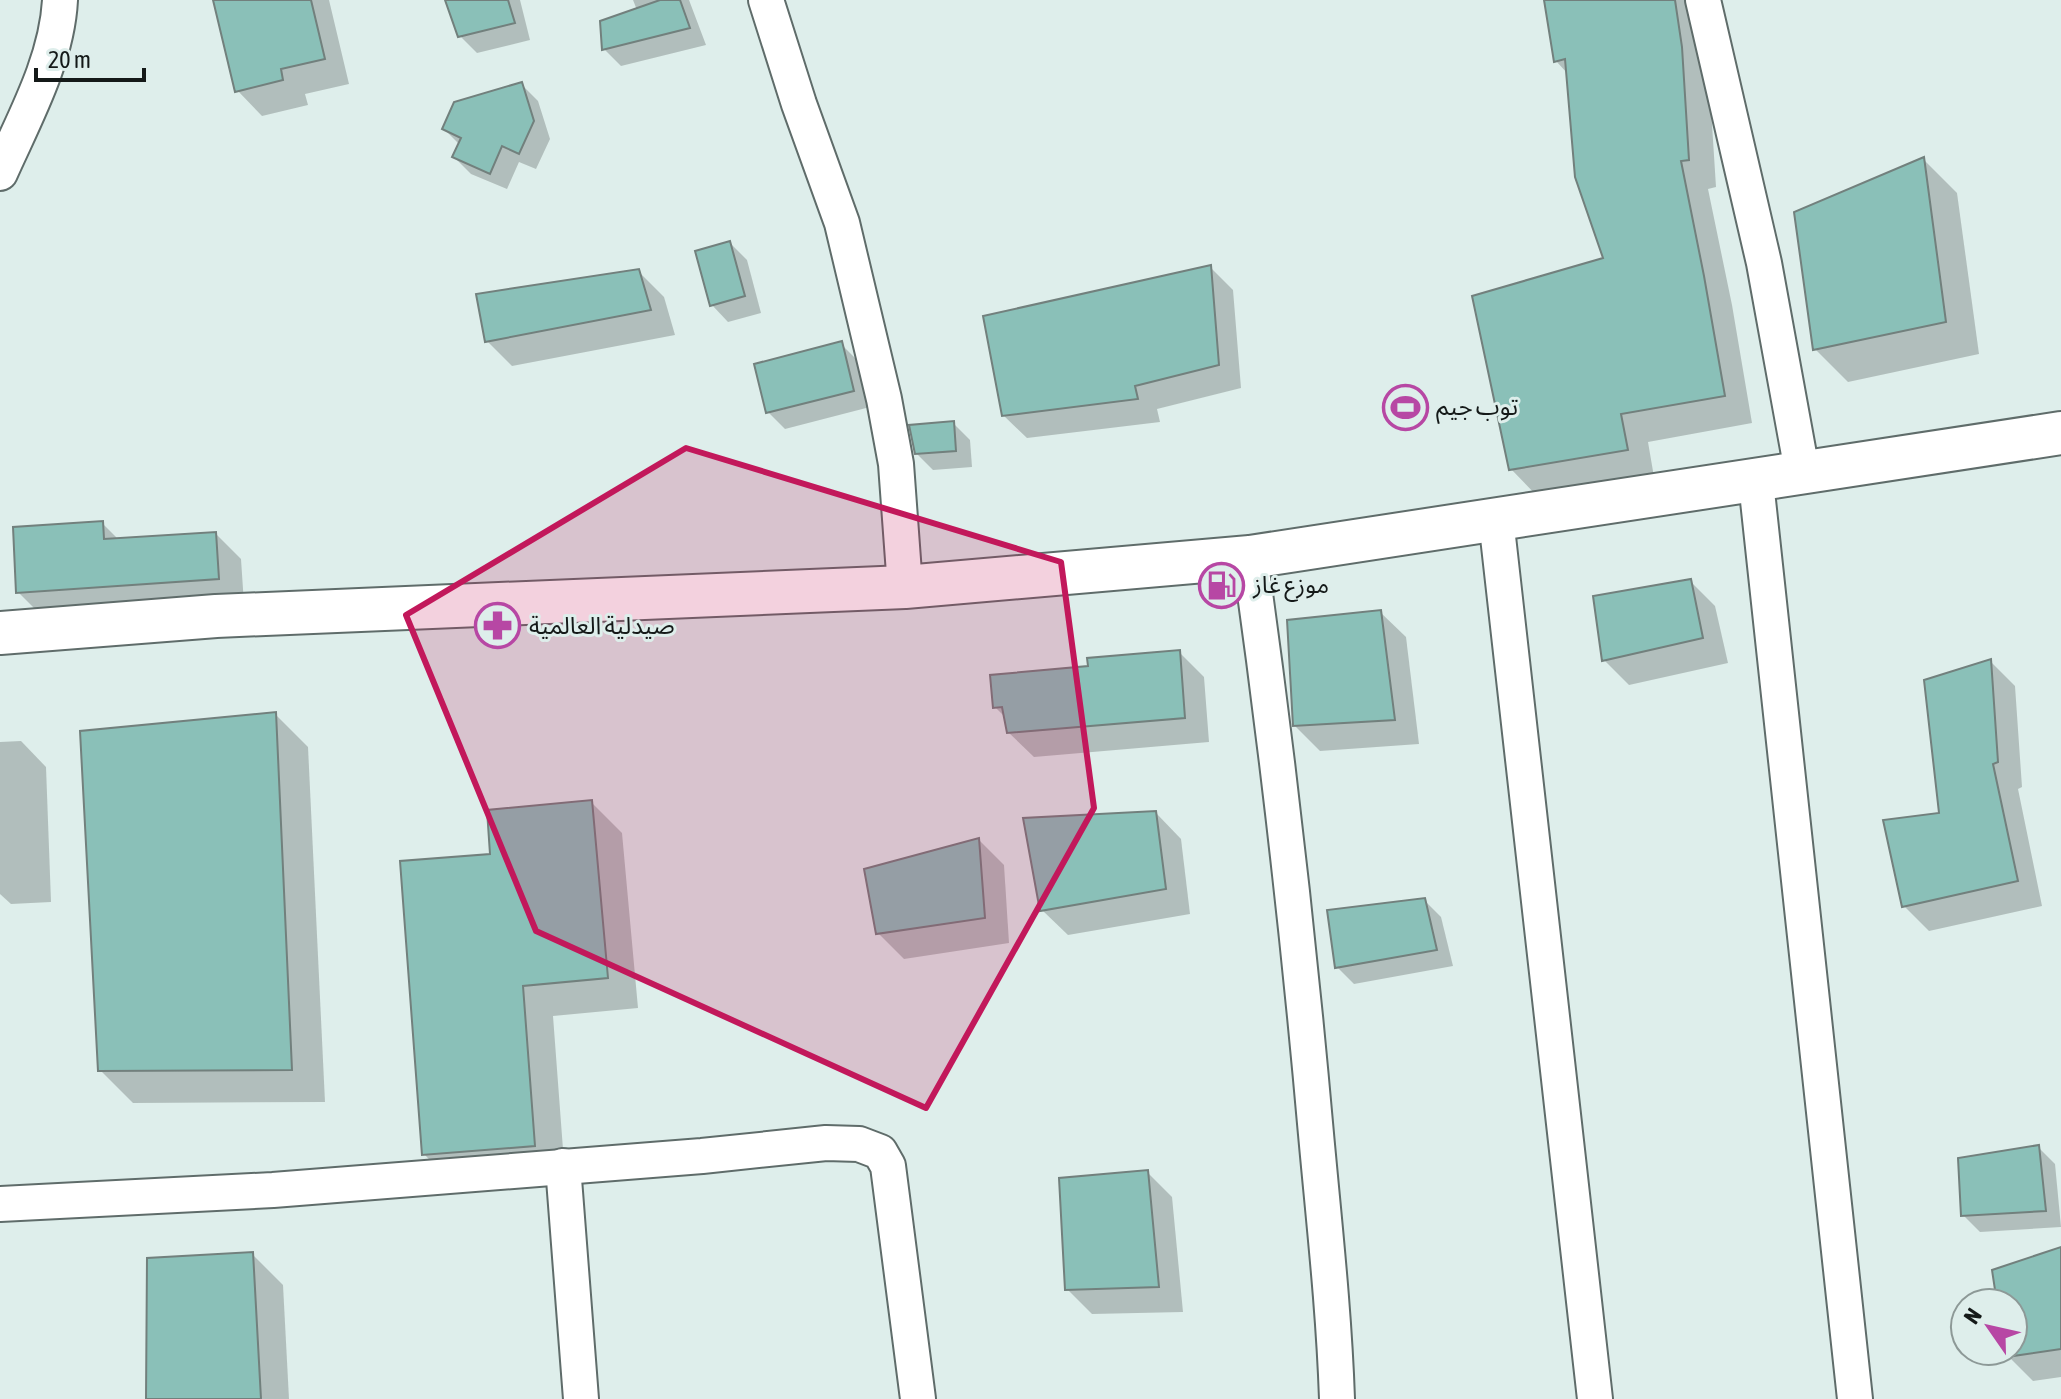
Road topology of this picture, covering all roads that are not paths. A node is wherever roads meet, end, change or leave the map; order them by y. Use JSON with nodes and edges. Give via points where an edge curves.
{"nodes":[{"id":1,"x":60,"y":0,"type":"edge"},
{"id":2,"x":766,"y":0,"type":"edge"},
{"id":3,"x":1703,"y":0,"type":"edge"},
{"id":4,"x":0,"y":173,"type":"edge"},
{"id":5,"x":2061,"y":433,"type":"edge"},
{"id":6,"x":1802,"y":471,"type":"junction"},
{"id":7,"x":1756,"y":482,"type":"junction"},
{"id":8,"x":1496,"y":519,"type":"junction"},
{"id":9,"x":1250,"y":557,"type":"junction"},
{"id":10,"x":905,"y":587,"type":"junction"},
{"id":11,"x":0,"y":633,"type":"edge"},
{"id":12,"x":563,"y":1166,"type":"junction"},
{"id":13,"x":0,"y":1204,"type":"edge"},
{"id":14,"x":581,"y":1399,"type":"edge"},
{"id":15,"x":918,"y":1399,"type":"edge"},
{"id":16,"x":1337,"y":1399,"type":"edge"},
{"id":17,"x":1595,"y":1399,"type":"edge"},
{"id":18,"x":1855,"y":1399,"type":"edge"}],
"edges":[{"from":1,"to":4,"type":"street","via":[[59,24]]},
{"from":2,"to":10,"type":"street","via":[[842,223],[884,399],[896,464]]},
{"from":3,"to":6,"type":"street","via":[[1764,263]]},
{"from":5,"to":6,"type":"street"},
{"from":6,"to":7,"type":"street"},
{"from":7,"to":8,"type":"street"},
{"from":7,"to":18,"type":"street"},
{"from":8,"to":9,"type":"street"},
{"from":8,"to":17,"type":"street"},
{"from":9,"to":10,"type":"street"},
{"from":9,"to":16,"type":"street","via":[[1308,1043]]},
{"from":10,"to":11,"type":"street","via":[[216,616]]},
{"from":12,"to":13,"type":"street","via":[[273,1190]]},
{"from":12,"to":14,"type":"street"},
{"from":12,"to":15,"type":"street","via":[[826,1143],[859,1144],[880,1152],[888,1166]]}]}
